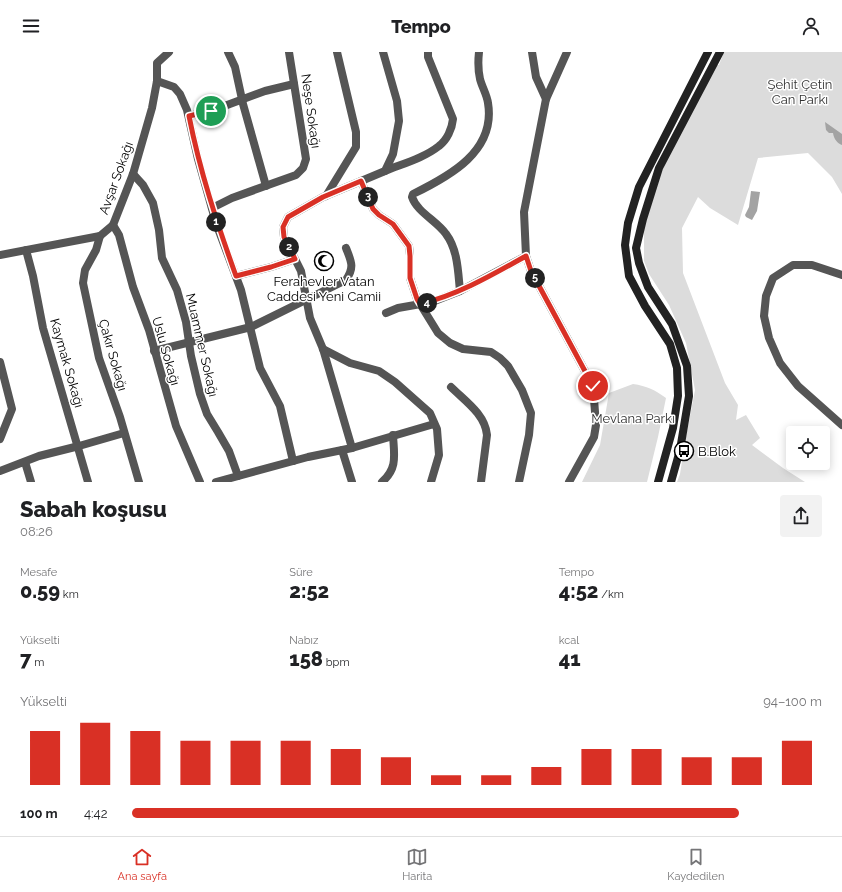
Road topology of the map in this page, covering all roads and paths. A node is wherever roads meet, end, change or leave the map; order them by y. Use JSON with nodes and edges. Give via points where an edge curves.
{"nodes":[{"id":1,"x":169,"y":52,"type":"edge"},
{"id":2,"x":228,"y":52,"type":"edge"},
{"id":3,"x":289,"y":52,"type":"edge"},
{"id":4,"x":337,"y":52,"type":"edge"},
{"id":5,"x":383,"y":52,"type":"edge"},
{"id":6,"x":428,"y":52,"type":"edge"},
{"id":7,"x":479,"y":52,"type":"edge"},
{"id":8,"x":532,"y":52,"type":"edge"},
{"id":9,"x":567,"y":52,"type":"edge"},
{"id":10,"x":708,"y":52,"type":"edge"},
{"id":11,"x":720,"y":52,"type":"edge"},
{"id":12,"x":157,"y":81,"type":"junction"},
{"id":13,"x":294,"y":84,"type":"junction"},
{"id":14,"x":546,"y":99,"type":"junction"},
{"id":15,"x":242,"y":100,"type":"junction"},
{"id":16,"x":189,"y":116,"type":"junction"},
{"id":17,"x":385,"y":171,"type":"junction"},
{"id":18,"x":133,"y":174,"type":"junction"},
{"id":19,"x":361,"y":181,"type":"junction"},
{"id":20,"x":266,"y":186,"type":"junction"},
{"id":21,"x":326,"y":196,"type":"junction"},
{"id":22,"x":212,"y":208,"type":"junction"},
{"id":23,"x":112,"y":225,"type":"junction"},
{"id":24,"x":100,"y":236,"type":"junction"},
{"id":25,"x":346,"y":248,"type":"dead end"},
{"id":26,"x":26,"y":250,"type":"junction"},
{"id":27,"x":0,"y":255,"type":"edge"},
{"id":28,"x":526,"y":256,"type":"junction"},
{"id":29,"x":295,"y":259,"type":"junction"},
{"id":30,"x":842,"y":275,"type":"edge"},
{"id":31,"x":236,"y":276,"type":"junction"},
{"id":32,"x":460,"y":291,"type":"junction"},
{"id":33,"x":307,"y":299,"type":"junction"},
{"id":34,"x":420,"y":304,"type":"junction"},
{"id":35,"x":386,"y":313,"type":"dead end"},
{"id":36,"x":251,"y":327,"type":"junction"},
{"id":37,"x":189,"y":343,"type":"junction"},
{"id":38,"x":323,"y":349,"type":"junction"},
{"id":39,"x":154,"y":351,"type":"junction"},
{"id":40,"x":0,"y":362,"type":"edge"},
{"id":41,"x":451,"y":387,"type":"dead end"},
{"id":42,"x":434,"y":424,"type":"junction"},
{"id":43,"x":842,"y":425,"type":"edge"},
{"id":44,"x":124,"y":433,"type":"junction"},
{"id":45,"x":393,"y":435,"type":"junction"},
{"id":46,"x":0,"y":439,"type":"edge"},
{"id":47,"x":79,"y":446,"type":"junction"},
{"id":48,"x":352,"y":448,"type":"junction"},
{"id":49,"x":342,"y":450,"type":"junction"},
{"id":50,"x":293,"y":461,"type":"junction"},
{"id":51,"x":25,"y":462,"type":"junction"},
{"id":52,"x":0,"y":471,"type":"edge"},
{"id":53,"x":238,"y":476,"type":"junction"},
{"id":54,"x":31,"y":482,"type":"edge"},
{"id":55,"x":88,"y":482,"type":"edge"},
{"id":56,"x":140,"y":482,"type":"edge"},
{"id":57,"x":200,"y":482,"type":"edge"},
{"id":58,"x":216,"y":482,"type":"edge"},
{"id":59,"x":352,"y":482,"type":"edge"},
{"id":60,"x":382,"y":482,"type":"edge"},
{"id":61,"x":431,"y":482,"type":"edge"},
{"id":62,"x":481,"y":482,"type":"edge"},
{"id":63,"x":519,"y":482,"type":"edge"},
{"id":64,"x":569,"y":482,"type":"edge"},
{"id":65,"x":658,"y":482,"type":"edge"},
{"id":66,"x":671,"y":482,"type":"edge"}],
"edges":[{"from":1,"to":12,"type":"street","name":"Avşar Sokağı","via":[[157,63]]},
{"from":2,"to":15,"type":"street"},
{"from":3,"to":13,"type":"street","name":"Neşe Sokağı"},
{"from":4,"to":21,"type":"street","via":[[356,132],[356,147]]},
{"from":5,"to":17,"type":"street","via":[[400,121],[393,154]]},
{"from":6,"to":17,"type":"street","via":[[453,119],[452,128],[440,146]]},
{"from":7,"to":32,"type":"street","via":[[480,79],[488,101],[487,132],[470,159],[412,197],[446,234],[454,249]]},
{"from":8,"to":14,"type":"street","via":[[536,77]]},
{"from":9,"to":14,"type":"street"},
{"from":10,"to":65,"type":"main road","via":[[639,187],[628,223],[625,245],[630,276],[645,306],[670,344],[677,368],[678,396],[673,428]]},
{"from":11,"to":66,"type":"main road","via":[[660,168],[636,248],[648,287],[672,324],[687,366],[690,396]]},
{"from":12,"to":16,"type":"street","via":[[174,87],[180,94]]},
{"from":12,"to":18,"type":"street","name":"Avşar Sokağı"},
{"from":13,"to":15,"type":"street"},
{"from":13,"to":20,"type":"street","name":"Neşe Sokağı","via":[[306,159],[303,168],[296,175]]},
{"from":14,"to":28,"type":"street","via":[[524,212]]},
{"from":15,"to":16,"type":"street"},
{"from":15,"to":20,"type":"street"},
{"from":16,"to":22,"type":"street"},
{"from":17,"to":19,"type":"street"},
{"from":18,"to":23,"type":"street","name":"Avşar Sokağı"},
{"from":18,"to":37,"type":"street","name":"Muammer Sokağı","via":[[153,202],[162,258],[177,290]]},
{"from":19,"to":21,"type":"street"},
{"from":19,"to":34,"type":"street","via":[[373,209],[393,224],[409,246],[410,278]]},
{"from":20,"to":22,"type":"street","name":"Neşe Sokağı"},
{"from":21,"to":29,"type":"street","via":[[288,217],[283,227],[284,237]]},
{"from":22,"to":31,"type":"street"},
{"from":23,"to":24,"type":"street","name":"Avşar Sokağı"},
{"from":23,"to":39,"type":"street","name":"Uslu Sokağı","via":[[119,236]]},
{"from":24,"to":26,"type":"street"},
{"from":24,"to":44,"type":"street","name":"Çakır Sokağı","via":[[85,270],[83,284],[99,358]]},
{"from":25,"to":33,"type":"street","via":[[352,266],[346,280]]},
{"from":26,"to":27,"type":"street"},
{"from":26,"to":47,"type":"street","name":"Kaymak Sokağı","via":[[43,328]]},
{"from":28,"to":32,"type":"street"},
{"from":28,"to":64,"type":"street","via":[[531,271],[593,386],[596,425],[594,437]]},
{"from":29,"to":31,"type":"street"},
{"from":29,"to":33,"type":"street","via":[[301,271]]},
{"from":30,"to":43,"type":"street","via":[[812,264],[793,265],[773,278],[766,296],[764,316],[769,338],[780,363],[798,386]]},
{"from":31,"to":36,"type":"street"},
{"from":32,"to":34,"type":"street"},
{"from":33,"to":36,"type":"street"},
{"from":33,"to":38,"type":"street","via":[[310,318]]},
{"from":34,"to":35,"type":"street"},
{"from":34,"to":63,"type":"street","via":[[438,333],[463,349],[491,352],[500,358],[508,366],[522,390],[530,413],[530,435]]},
{"from":36,"to":37,"type":"street"},
{"from":36,"to":50,"type":"street","via":[[260,368],[280,406]]},
{"from":37,"to":39,"type":"street"},
{"from":37,"to":53,"type":"street","name":"Muammer Sokağı","via":[[207,414],[229,451]]},
{"from":38,"to":42,"type":"street","via":[[350,363],[379,371],[430,412]]},
{"from":38,"to":48,"type":"street"},
{"from":39,"to":57,"type":"street","name":"Uslu Sokağı","via":[[176,426]]},
{"from":40,"to":46,"type":"street","via":[[12,409]]},
{"from":41,"to":62,"type":"street","via":[[477,412],[486,427],[488,434]]},
{"from":42,"to":45,"type":"street"},
{"from":42,"to":61,"type":"street","via":[[437,429],[439,455]]},
{"from":44,"to":47,"type":"street"},
{"from":44,"to":56,"type":"street","name":"Çakır Sokağı"},
{"from":45,"to":48,"type":"street"},
{"from":45,"to":60,"type":"street","via":[[394,465]]},
{"from":47,"to":51,"type":"street"},
{"from":47,"to":55,"type":"street","name":"Kaymak Sokağı"},
{"from":48,"to":49,"type":"street"},
{"from":49,"to":50,"type":"street"},
{"from":49,"to":59,"type":"street"},
{"from":50,"to":53,"type":"street"},
{"from":51,"to":52,"type":"street"},
{"from":51,"to":54,"type":"street"},
{"from":53,"to":58,"type":"street"}]}
